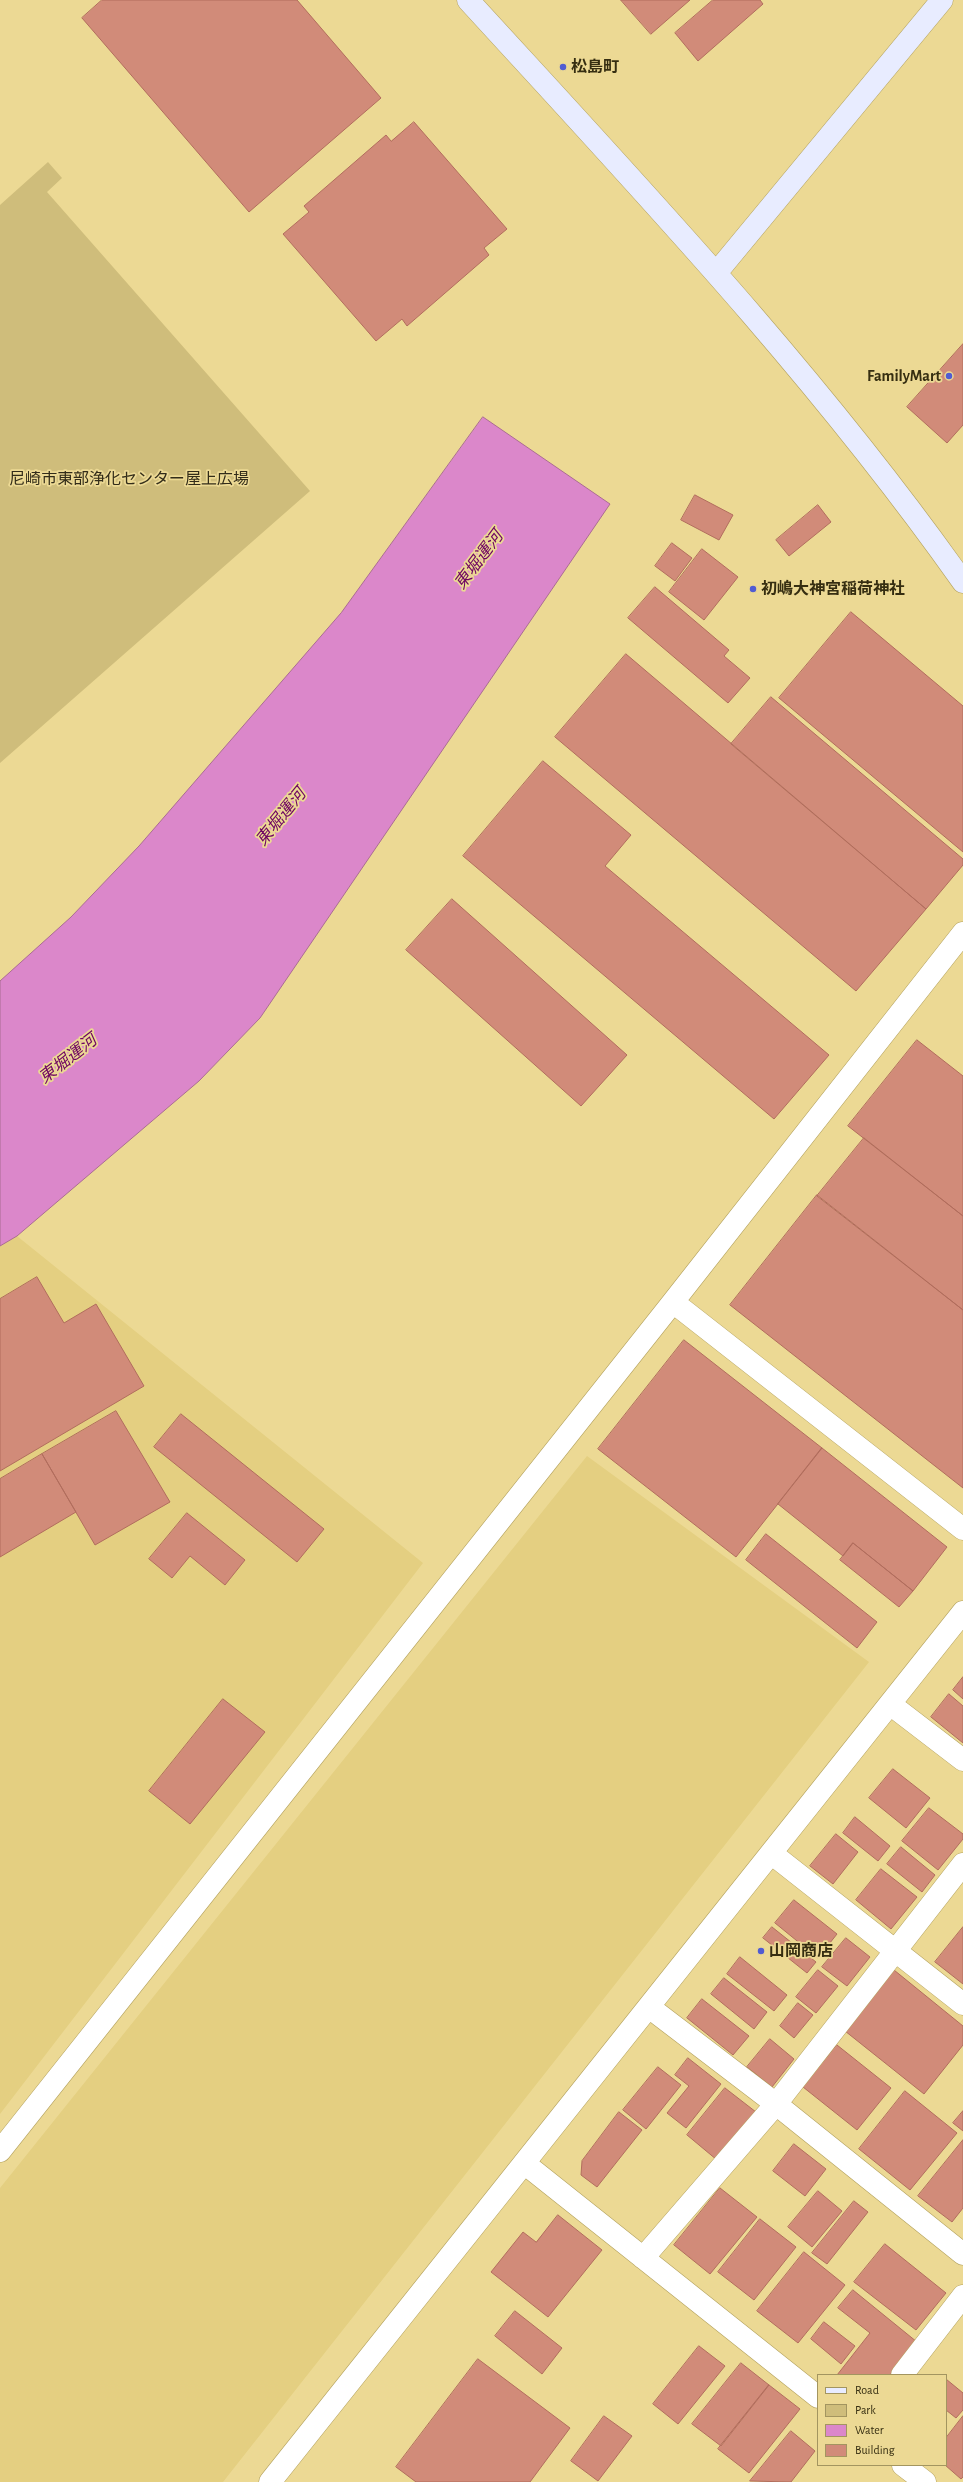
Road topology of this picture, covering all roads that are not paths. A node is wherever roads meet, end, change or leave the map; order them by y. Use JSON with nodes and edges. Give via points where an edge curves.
{"nodes":[{"id":1,"x":468,"y":0,"type":"edge"},
{"id":2,"x":942,"y":0,"type":"edge"},
{"id":3,"x":717,"y":272,"type":"junction"},
{"id":4,"x":963,"y":582,"type":"edge"},
{"id":5,"x":963,"y":933,"type":"edge"},
{"id":6,"x":673,"y":1302,"type":"junction"},
{"id":7,"x":963,"y":1529,"type":"edge"},
{"id":8,"x":963,"y":1612,"type":"edge"},
{"id":9,"x":890,"y":1704,"type":"junction"},
{"id":10,"x":963,"y":1760,"type":"edge"},
{"id":11,"x":772,"y":1853,"type":"junction"},
{"id":12,"x":963,"y":1864,"type":"edge"},
{"id":13,"x":897,"y":1951,"type":"junction"},
{"id":14,"x":963,"y":2004,"type":"edge"},
{"id":15,"x":649,"y":2007,"type":"junction"},
{"id":16,"x":776,"y":2104,"type":"junction"},
{"id":17,"x":0,"y":2151,"type":"edge"},
{"id":18,"x":524,"y":2163,"type":"junction"},
{"id":19,"x":963,"y":2254,"type":"edge"},
{"id":20,"x":643,"y":2258,"type":"junction"},
{"id":21,"x":963,"y":2296,"type":"edge"},
{"id":22,"x":903,"y":2374,"type":"edge"},
{"id":23,"x":817,"y":2396,"type":"edge"},
{"id":24,"x":904,"y":2466,"type":"edge"},
{"id":25,"x":270,"y":2482,"type":"edge"},
{"id":26,"x":925,"y":2482,"type":"edge"}],
"edges":[{"from":1,"to":3,"type":"street"},
{"from":2,"to":3,"type":"street"},
{"from":3,"to":4,"type":"street","via":[[916,516]]},
{"from":5,"to":6,"type":"street"},
{"from":6,"to":7,"type":"street"},
{"from":6,"to":17,"type":"street"},
{"from":8,"to":9,"type":"street"},
{"from":9,"to":10,"type":"street"},
{"from":9,"to":11,"type":"street"},
{"from":11,"to":13,"type":"street"},
{"from":11,"to":15,"type":"street"},
{"from":12,"to":13,"type":"street"},
{"from":13,"to":14,"type":"street"},
{"from":13,"to":16,"type":"street"},
{"from":15,"to":16,"type":"street"},
{"from":15,"to":18,"type":"street"},
{"from":16,"to":19,"type":"street"},
{"from":16,"to":20,"type":"street"},
{"from":18,"to":20,"type":"street"},
{"from":18,"to":25,"type":"street"},
{"from":20,"to":23,"type":"street"},
{"from":21,"to":22,"type":"street"},
{"from":24,"to":26,"type":"street"}]}
